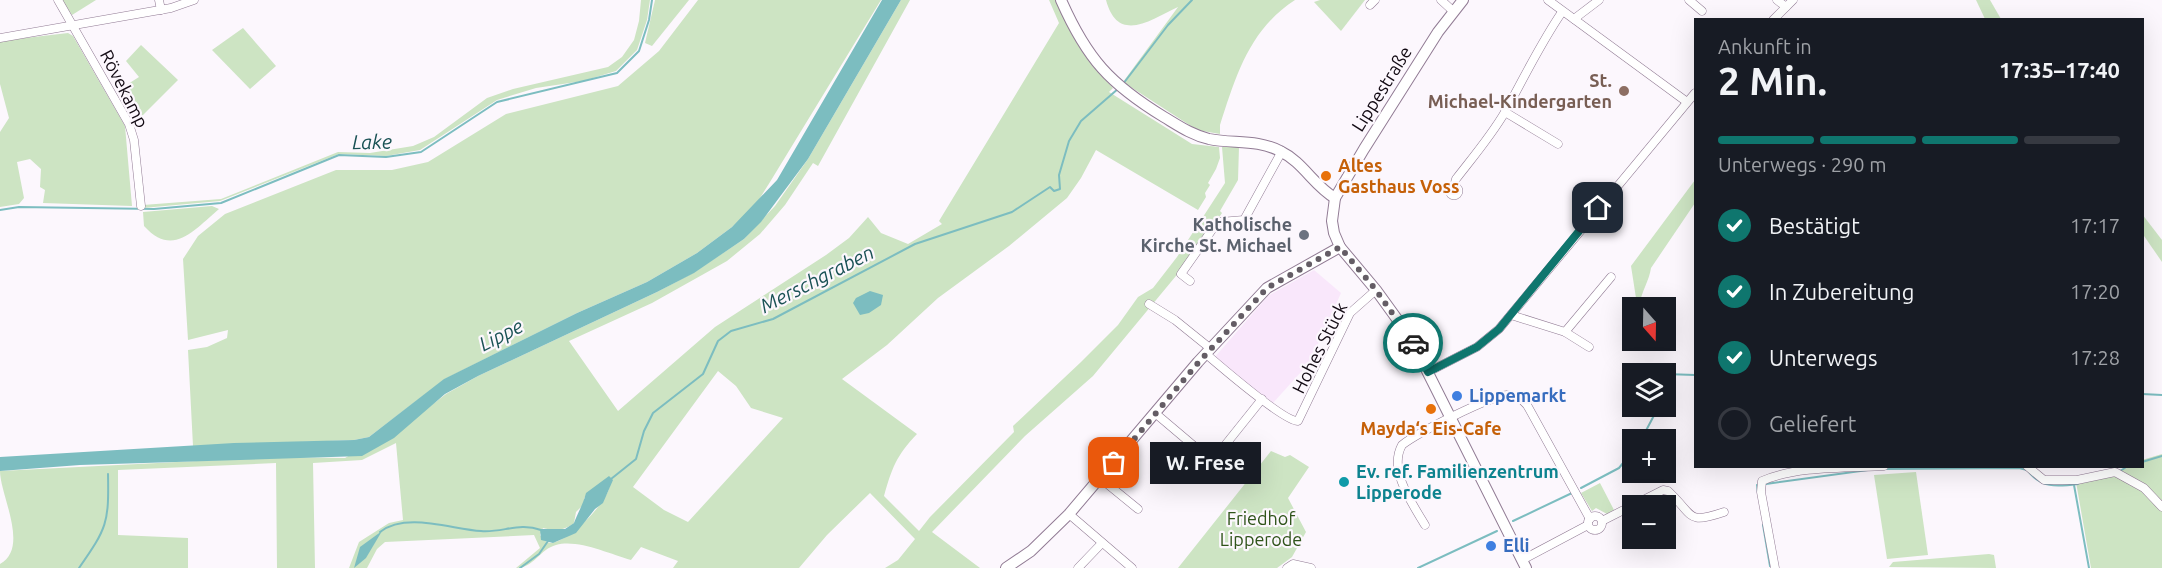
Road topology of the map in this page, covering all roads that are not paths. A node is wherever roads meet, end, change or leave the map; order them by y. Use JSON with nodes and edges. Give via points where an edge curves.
{"nodes":[{"id":1,"x":58,"y":0,"type":"edge"},
{"id":2,"x":159,"y":0,"type":"edge"},
{"id":3,"x":194,"y":0,"type":"edge"},
{"id":4,"x":1061,"y":0,"type":"edge"},
{"id":5,"x":1441,"y":0,"type":"edge"},
{"id":6,"x":1462,"y":0,"type":"edge"},
{"id":7,"x":1548,"y":0,"type":"edge"},
{"id":8,"x":1599,"y":0,"type":"edge"},
{"id":9,"x":1689,"y":0,"type":"edge"},
{"id":10,"x":1777,"y":0,"type":"edge"},
{"id":11,"x":1793,"y":0,"type":"edge"},
{"id":12,"x":1786,"y":7,"type":"junction"},
{"id":13,"x":161,"y":10,"type":"junction"},
{"id":14,"x":1453,"y":11,"type":"junction"},
{"id":15,"x":1702,"y":11,"type":"dead end"},
{"id":16,"x":1562,"y":12,"type":"junction"},
{"id":17,"x":1775,"y":18,"type":"edge"},
{"id":18,"x":1574,"y":19,"type":"junction"},
{"id":19,"x":73,"y":26,"type":"junction"},
{"id":20,"x":0,"y":38,"type":"edge"},
{"id":21,"x":1694,"y":94,"type":"edge"},
{"id":22,"x":1686,"y":102,"type":"junction"},
{"id":23,"x":1505,"y":112,"type":"junction"},
{"id":24,"x":1558,"y":144,"type":"dead end"},
{"id":25,"x":1281,"y":152,"type":"junction"},
{"id":26,"x":1454,"y":186,"type":"dead end"},
{"id":27,"x":1335,"y":198,"type":"junction"},
{"id":28,"x":141,"y":206,"type":"dead end"},
{"id":29,"x":1340,"y":247,"type":"junction"},
{"id":30,"x":1611,"y":277,"type":"dead end"},
{"id":31,"x":1190,"y":281,"type":"dead end"},
{"id":32,"x":1376,"y":290,"type":"junction"},
{"id":33,"x":1149,"y":304,"type":"dead end"},
{"id":34,"x":1511,"y":315,"type":"junction"},
{"id":35,"x":1565,"y":332,"type":"junction"},
{"id":36,"x":1589,"y":347,"type":"dead end"},
{"id":37,"x":1209,"y":352,"type":"junction"},
{"id":38,"x":1428,"y":372,"type":"junction"},
{"id":39,"x":1262,"y":399,"type":"junction"},
{"id":40,"x":1155,"y":413,"type":"junction"},
{"id":41,"x":1453,"y":418,"type":"junction"},
{"id":42,"x":1226,"y":444,"type":"dead end"},
{"id":43,"x":1194,"y":446,"type":"dead end"},
{"id":44,"x":1847,"y":468,"type":"edge"},
{"id":45,"x":2029,"y":468,"type":"edge"},
{"id":46,"x":1100,"y":478,"type":"junction"},
{"id":47,"x":2162,"y":507,"type":"edge"},
{"id":48,"x":1138,"y":509,"type":"dead end"},
{"id":49,"x":1724,"y":512,"type":"dead end"},
{"id":50,"x":1069,"y":514,"type":"junction"},
{"id":51,"x":1602,"y":521,"type":"junction"},
{"id":52,"x":1589,"y":522,"type":"junction"},
{"id":53,"x":1425,"y":525,"type":"dead end"},
{"id":54,"x":1102,"y":543,"type":"junction"},
{"id":55,"x":1524,"y":564,"type":"edge"},
{"id":56,"x":1006,"y":568,"type":"edge"},
{"id":57,"x":1078,"y":568,"type":"edge"},
{"id":58,"x":1132,"y":568,"type":"edge"},
{"id":59,"x":1287,"y":568,"type":"edge"},
{"id":60,"x":1311,"y":568,"type":"edge"},
{"id":61,"x":1775,"y":568,"type":"edge"}],
"edges":[{"from":1,"to":19,"type":"street","name":"Rövekamp"},
{"from":2,"to":13,"type":"street"},
{"from":3,"to":13,"type":"street"},
{"from":4,"to":25,"type":"main road","via":[[1089,52],[1126,92],[1190,133],[1209,139],[1250,142]]},
{"from":5,"to":14,"type":"street"},
{"from":6,"to":14,"type":"main road","name":"Lippestraße"},
{"from":7,"to":16,"type":"street"},
{"from":8,"to":18,"type":"street"},
{"from":9,"to":15,"type":"street"},
{"from":10,"to":12,"type":"street"},
{"from":11,"to":12,"type":"street"},
{"from":12,"to":17,"type":"street"},
{"from":13,"to":19,"type":"street"},
{"from":14,"to":27,"type":"main road","name":"Lippestraße","via":[[1398,92]]},
{"from":16,"to":18,"type":"street"},
{"from":16,"to":23,"type":"street","via":[[1538,47]]},
{"from":18,"to":22,"type":"street"},
{"from":19,"to":20,"type":"street"},
{"from":19,"to":28,"type":"street","name":"Rövekamp","via":[[129,124]]},
{"from":21,"to":22,"type":"street"},
{"from":22,"to":34,"type":"street"},
{"from":23,"to":24,"type":"street"},
{"from":23,"to":26,"type":"street"},
{"from":25,"to":27,"type":"main road"},
{"from":25,"to":31,"type":"street","via":[[1244,220],[1220,222],[1214,227],[1181,274]]},
{"from":27,"to":29,"type":"main road","via":[[1332,221]]},
{"from":29,"to":32,"type":"main road"},
{"from":29,"to":37,"type":"main road","via":[[1267,288]]},
{"from":30,"to":35,"type":"street"},
{"from":32,"to":38,"type":"main road","via":[[1410,337]]},
{"from":32,"to":39,"type":"street","name":"Hohes Stück","via":[[1350,313],[1302,417],[1293,422]]},
{"from":33,"to":37,"type":"street","via":[[1176,320]]},
{"from":34,"to":35,"type":"street"},
{"from":34,"to":38,"type":"street","via":[[1477,347]]},
{"from":35,"to":36,"type":"street"},
{"from":37,"to":39,"type":"street"},
{"from":37,"to":40,"type":"main road"},
{"from":38,"to":41,"type":"main road"},
{"from":39,"to":42,"type":"street"},
{"from":40,"to":43,"type":"street"},
{"from":40,"to":46,"type":"main road"},
{"from":41,"to":52,"type":"street","via":[[1499,397],[1523,400]]},
{"from":41,"to":53,"type":"street","via":[[1412,438],[1399,451],[1397,468]]},
{"from":41,"to":55,"type":"main road"},
{"from":44,"to":61,"type":"street","via":[[1762,481]]},
{"from":45,"to":47,"type":"street","via":[[2044,480],[2118,474],[2156,498]]},
{"from":46,"to":48,"type":"street"},
{"from":46,"to":50,"type":"main road"},
{"from":49,"to":51,"type":"street","via":[[1701,520],[1694,518],[1663,490]]},
{"from":50,"to":54,"type":"street"},
{"from":50,"to":56,"type":"main road","via":[[1031,551]]},
{"from":51,"to":52,"type":"street","via":[[1597,516]]},
{"from":51,"to":52,"type":"street","via":[[1598,530],[1591,529]]},
{"from":52,"to":55,"type":"street"},
{"from":54,"to":57,"type":"street"},
{"from":54,"to":58,"type":"street"},
{"from":59,"to":60,"type":"street","via":[[1293,564]]}]}
